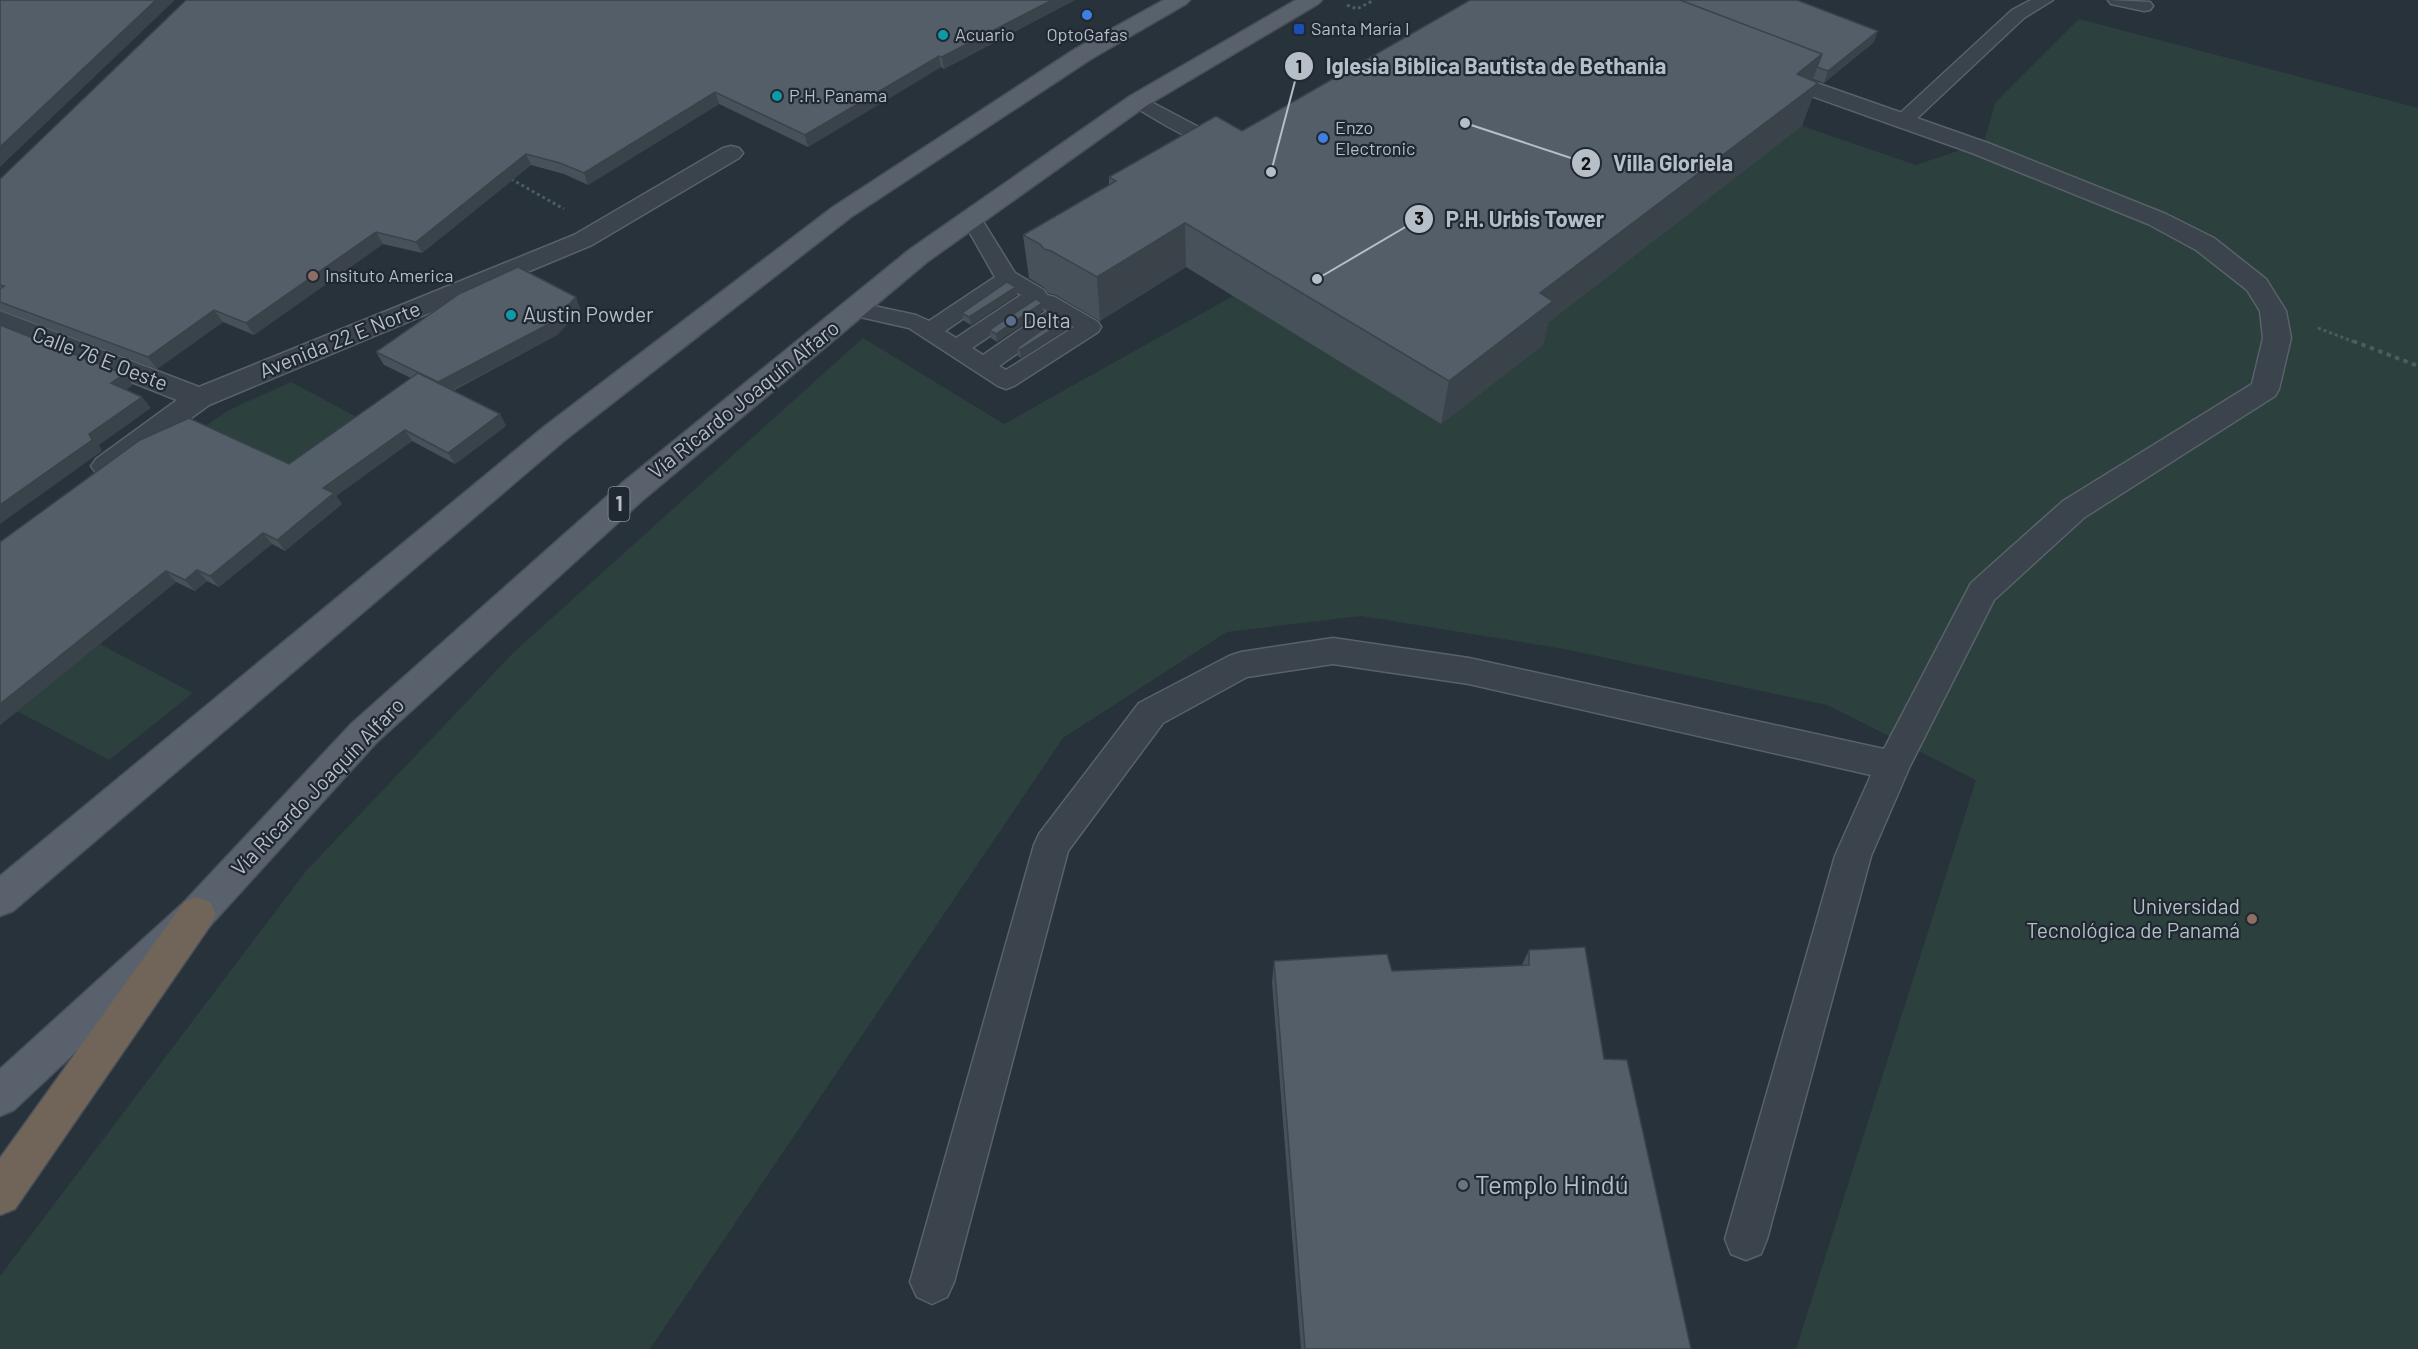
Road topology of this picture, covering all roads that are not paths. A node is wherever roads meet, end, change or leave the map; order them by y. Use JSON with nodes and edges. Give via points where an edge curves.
{"nodes":[{"id":1,"x":1179,"y":0,"type":"edge"},
{"id":2,"x":1311,"y":0,"type":"edge"},
{"id":3,"x":2044,"y":0,"type":"edge"},
{"id":4,"x":2117,"y":0,"type":"edge"},
{"id":5,"x":2144,"y":6,"type":"dead end"},
{"id":6,"x":1745,"y":63,"type":"edge"},
{"id":7,"x":1137,"y":101,"type":"junction"},
{"id":8,"x":1903,"y":121,"type":"junction"},
{"id":9,"x":1244,"y":136,"type":"edge"},
{"id":10,"x":731,"y":153,"type":"dead end"},
{"id":11,"x":972,"y":219,"type":"junction"},
{"id":12,"x":1007,"y":278,"type":"junction"},
{"id":13,"x":1036,"y":295,"type":"junction"},
{"id":14,"x":855,"y":309,"type":"junction"},
{"id":15,"x":1063,"y":311,"type":"junction"},
{"id":16,"x":0,"y":320,"type":"edge"},
{"id":17,"x":929,"y":331,"type":"junction"},
{"id":18,"x":956,"y":348,"type":"junction"},
{"id":19,"x":983,"y":366,"type":"junction"},
{"id":20,"x":199,"y":398,"type":"junction"},
{"id":21,"x":86,"y":481,"type":"edge"},
{"id":22,"x":1893,"y":765,"type":"junction"},
{"id":23,"x":0,"y":899,"type":"edge"},
{"id":24,"x":197,"y":914,"type":"junction"},
{"id":25,"x":0,"y":1096,"type":"edge"},
{"id":26,"x":0,"y":1194,"type":"edge"},
{"id":27,"x":1746,"y":1239,"type":"dead end"},
{"id":28,"x":932,"y":1282,"type":"dead end"}],
"edges":[{"from":1,"to":23,"type":"main road","via":[[1083,54],[842,212],[555,433]]},
{"from":2,"to":7,"type":"main road","name":"Vía Ricardo Joaquín Alfaro","number":"1"},
{"from":3,"to":8,"type":"lane","via":[[2018,14]]},
{"from":4,"to":5,"type":"lane"},
{"from":6,"to":8,"type":"street"},
{"from":7,"to":9,"type":"lane","via":[[1204,138],[1222,141]]},
{"from":7,"to":11,"type":"main road","name":"Vía Ricardo Joaquín Alfaro","number":"1"},
{"from":8,"to":22,"type":"street","via":[[2157,219],[2205,244],[2257,285],[2273,311],[2277,338],[2265,389],[2074,509],[1982,592]]},
{"from":10,"to":20,"type":"street","name":"Avenida 22 E Norte","via":[[583,240]]},
{"from":11,"to":12,"type":"lane"},
{"from":11,"to":14,"type":"main road","name":"Vía Ricardo Joaquín Alfaro","number":"1","via":[[918,256]]},
{"from":12,"to":13,"type":"lane"},
{"from":12,"to":17,"type":"lane"},
{"from":13,"to":15,"type":"lane"},
{"from":13,"to":18,"type":"lane"},
{"from":14,"to":17,"type":"lane","via":[[916,322]]},
{"from":14,"to":24,"type":"main road","name":"Vía Ricardo Joaquín Alfaro","number":"1","via":[[633,491],[364,734]]},
{"from":15,"to":19,"type":"lane"},
{"from":15,"to":19,"type":"lane","via":[[1090,327],[1006,381]]},
{"from":16,"to":20,"type":"street","name":"Calle 76 E Oeste"},
{"from":17,"to":18,"type":"lane"},
{"from":18,"to":19,"type":"lane"},
{"from":20,"to":21,"type":"street","name":"Avenida 22 E Norte"},
{"from":22,"to":27,"type":"street","via":[[1853,856]]},
{"from":22,"to":28,"type":"street","via":[[1469,671],[1333,651],[1241,665],[1151,713],[1052,845]]},
{"from":24,"to":25,"type":"main road","name":"Vía Ricardo Joaquín Alfaro","number":"1"},
{"from":24,"to":26,"type":"highway"}]}
